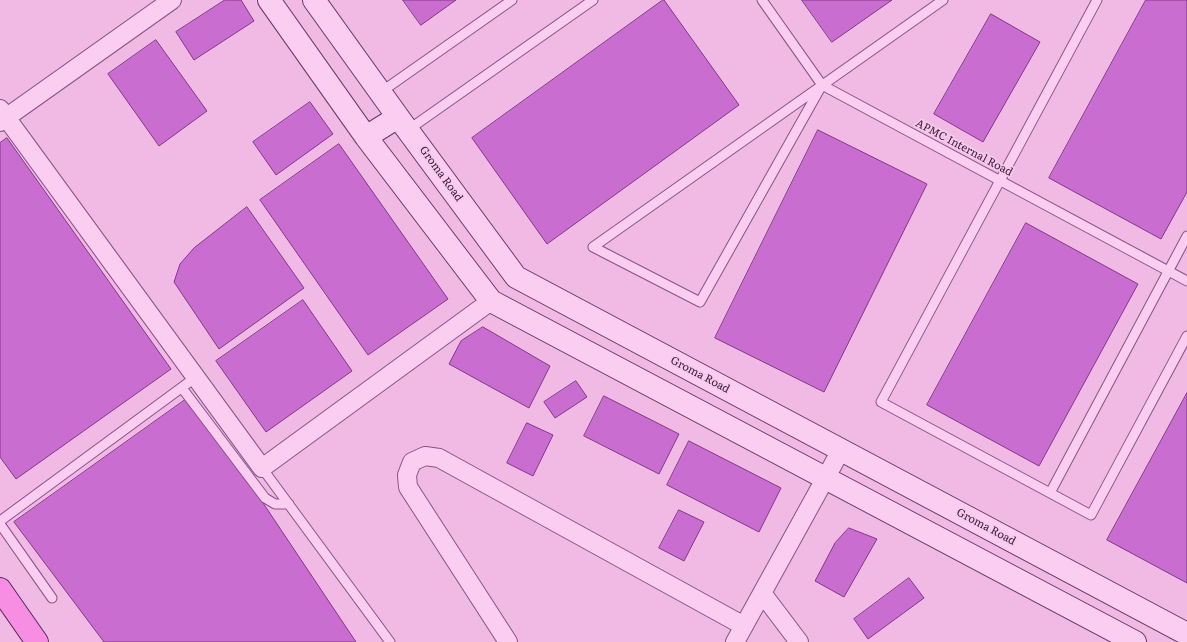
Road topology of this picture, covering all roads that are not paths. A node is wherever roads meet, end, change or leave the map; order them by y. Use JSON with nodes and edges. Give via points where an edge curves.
{"nodes":[{"id":1,"x":172,"y":0,"type":"edge"},
{"id":2,"x":269,"y":0,"type":"edge"},
{"id":3,"x":314,"y":0,"type":"edge"},
{"id":4,"x":512,"y":0,"type":"edge"},
{"id":5,"x":593,"y":0,"type":"edge"},
{"id":6,"x":762,"y":0,"type":"edge"},
{"id":7,"x":943,"y":0,"type":"edge"},
{"id":8,"x":1096,"y":0,"type":"edge"},
{"id":9,"x":822,"y":86,"type":"junction"},
{"id":10,"x":380,"y":92,"type":"junction"},
{"id":11,"x":2,"y":116,"type":"edge"},
{"id":12,"x":403,"y":124,"type":"junction"},
{"id":13,"x":366,"y":137,"type":"junction"},
{"id":14,"x":1000,"y":181,"type":"junction"},
{"id":15,"x":1187,"y":236,"type":"edge"},
{"id":16,"x":1169,"y":271,"type":"junction"},
{"id":17,"x":1187,"y":281,"type":"edge"},
{"id":18,"x":491,"y":301,"type":"junction"},
{"id":19,"x":1187,"y":336,"type":"edge"},
{"id":20,"x":196,"y":377,"type":"junction"},
{"id":21,"x":182,"y":388,"type":"junction"},
{"id":22,"x":841,"y":450,"type":"junction"},
{"id":23,"x":262,"y":468,"type":"junction"},
{"id":24,"x":825,"y":478,"type":"junction"},
{"id":25,"x":1050,"y":493,"type":"junction"},
{"id":26,"x":289,"y":504,"type":"junction"},
{"id":27,"x":0,"y":522,"type":"edge"},
{"id":28,"x":0,"y":589,"type":"edge"},
{"id":29,"x":762,"y":593,"type":"junction"},
{"id":30,"x":52,"y":598,"type":"dead end"},
{"id":31,"x":744,"y":626,"type":"junction"},
{"id":32,"x":1187,"y":634,"type":"edge"},
{"id":33,"x":37,"y":642,"type":"edge"},
{"id":34,"x":390,"y":642,"type":"edge"},
{"id":35,"x":508,"y":642,"type":"edge"},
{"id":36,"x":735,"y":642,"type":"edge"},
{"id":37,"x":799,"y":642,"type":"edge"},
{"id":38,"x":1135,"y":642,"type":"edge"}],
"edges":[{"from":1,"to":11,"type":"street"},
{"from":2,"to":13,"type":"main road"},
{"from":3,"to":10,"type":"main road","name":"Groma Road"},
{"from":4,"to":10,"type":"lane"},
{"from":5,"to":12,"type":"lane"},
{"from":6,"to":9,"type":"lane","name":"APMC Internal Road"},
{"from":7,"to":9,"type":"lane"},
{"from":8,"to":14,"type":"lane"},
{"from":9,"to":9,"type":"lane","via":[[672,191],[594,247],[700,302]]},
{"from":9,"to":14,"type":"lane","name":"APMC Internal Road"},
{"from":10,"to":12,"type":"main road","name":"Groma Road"},
{"from":11,"to":20,"type":"street"},
{"from":12,"to":13,"type":"main road"},
{"from":12,"to":22,"type":"main road","name":"Groma Road","via":[[516,277]]},
{"from":13,"to":18,"type":"main road"},
{"from":14,"to":16,"type":"lane","name":"APMC Internal Road"},
{"from":14,"to":25,"type":"lane","via":[[881,402]]},
{"from":15,"to":16,"type":"lane"},
{"from":16,"to":17,"type":"lane","name":"APMC Internal Road"},
{"from":16,"to":25,"type":"lane"},
{"from":18,"to":23,"type":"street"},
{"from":18,"to":24,"type":"main road"},
{"from":19,"to":25,"type":"lane","via":[[1091,515]]},
{"from":20,"to":21,"type":"lane"},
{"from":20,"to":23,"type":"street"},
{"from":21,"to":26,"type":"lane","via":[[264,498],[275,504]]},
{"from":21,"to":27,"type":"lane"},
{"from":22,"to":24,"type":"street"},
{"from":22,"to":32,"type":"main road","name":"Groma Road"},
{"from":23,"to":26,"type":"lane"},
{"from":24,"to":29,"type":"street"},
{"from":24,"to":38,"type":"main road"},
{"from":26,"to":34,"type":"lane"},
{"from":27,"to":30,"type":"lane"},
{"from":28,"to":33,"type":"main road"},
{"from":29,"to":31,"type":"street"},
{"from":29,"to":37,"type":"street"},
{"from":31,"to":35,"type":"street","via":[[439,458],[425,456],[412,462],[407,475],[408,487]]},
{"from":31,"to":36,"type":"street"}]}
